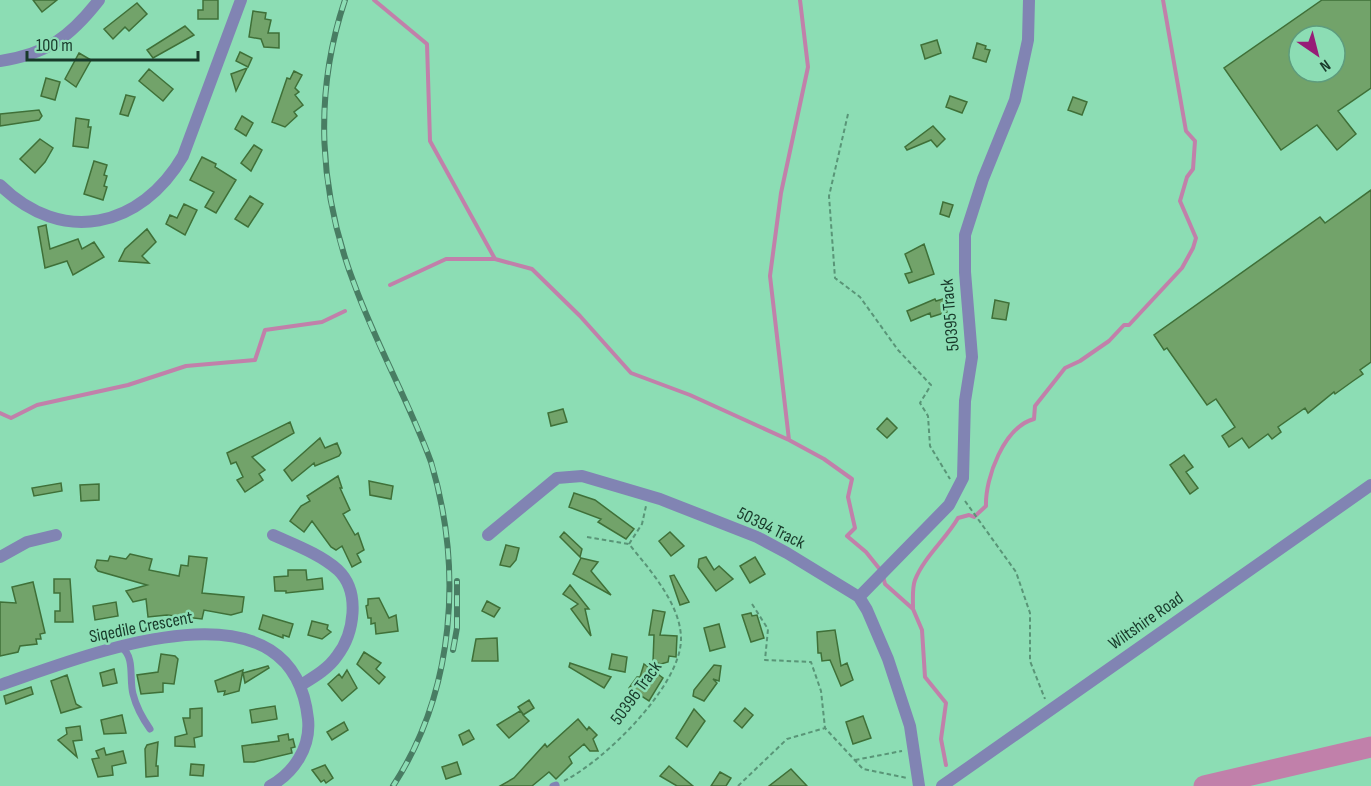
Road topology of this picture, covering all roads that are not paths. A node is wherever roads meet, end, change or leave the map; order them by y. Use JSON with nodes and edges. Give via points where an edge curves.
{"nodes":[{"id":1,"x":98,"y":0,"type":"edge"},
{"id":2,"x":241,"y":0,"type":"edge"},
{"id":3,"x":1029,"y":0,"type":"edge"},
{"id":4,"x":0,"y":61,"type":"edge"},
{"id":5,"x":0,"y":185,"type":"edge"},
{"id":6,"x":1371,"y":485,"type":"edge"},
{"id":7,"x":56,"y":535,"type":"dead end"},
{"id":8,"x":273,"y":535,"type":"dead end"},
{"id":9,"x":488,"y":535,"type":"dead end"},
{"id":10,"x":0,"y":557,"type":"edge"},
{"id":11,"x":860,"y":597,"type":"junction"},
{"id":12,"x":122,"y":648,"type":"junction"},
{"id":13,"x":0,"y":685,"type":"edge"},
{"id":14,"x":301,"y":685,"type":"junction"},
{"id":15,"x":150,"y":729,"type":"dead end"},
{"id":16,"x":915,"y":782,"type":"edge"},
{"id":17,"x":270,"y":786,"type":"edge"},
{"id":18,"x":942,"y":786,"type":"edge"}],
"edges":[{"from":1,"to":4,"type":"street","via":[[74,29],[56,43],[25,57]]},
{"from":2,"to":5,"type":"street","via":[[183,156],[170,178],[151,197],[110,219],[67,221],[33,211]]},
{"from":3,"to":11,"type":"street","name":"50395 Track","via":[[1028,40],[1020,82],[965,235],[964,272],[972,357],[965,401],[963,478],[958,492],[934,522]]},
{"from":6,"to":18,"type":"street","name":"Wiltshire Road"},
{"from":7,"to":10,"type":"street","via":[[27,542]]},
{"from":8,"to":14,"type":"street","via":[[325,559],[344,576],[351,594],[351,627],[343,647],[322,672]]},
{"from":9,"to":11,"type":"street","name":"50394 Track","via":[[557,478],[582,476],[646,494],[756,537]]},
{"from":11,"to":16,"type":"street","via":[[888,659],[910,726]]},
{"from":12,"to":13,"type":"street","name":"Siqedile Crescent"},
{"from":12,"to":14,"type":"street","name":"Siqedile Crescent","via":[[189,634],[232,634],[264,646]]},
{"from":12,"to":15,"type":"lane","via":[[130,656],[136,704]]},
{"from":14,"to":17,"type":"street","name":"Siqedile Crescent","via":[[308,719],[305,745],[294,766]]}]}
